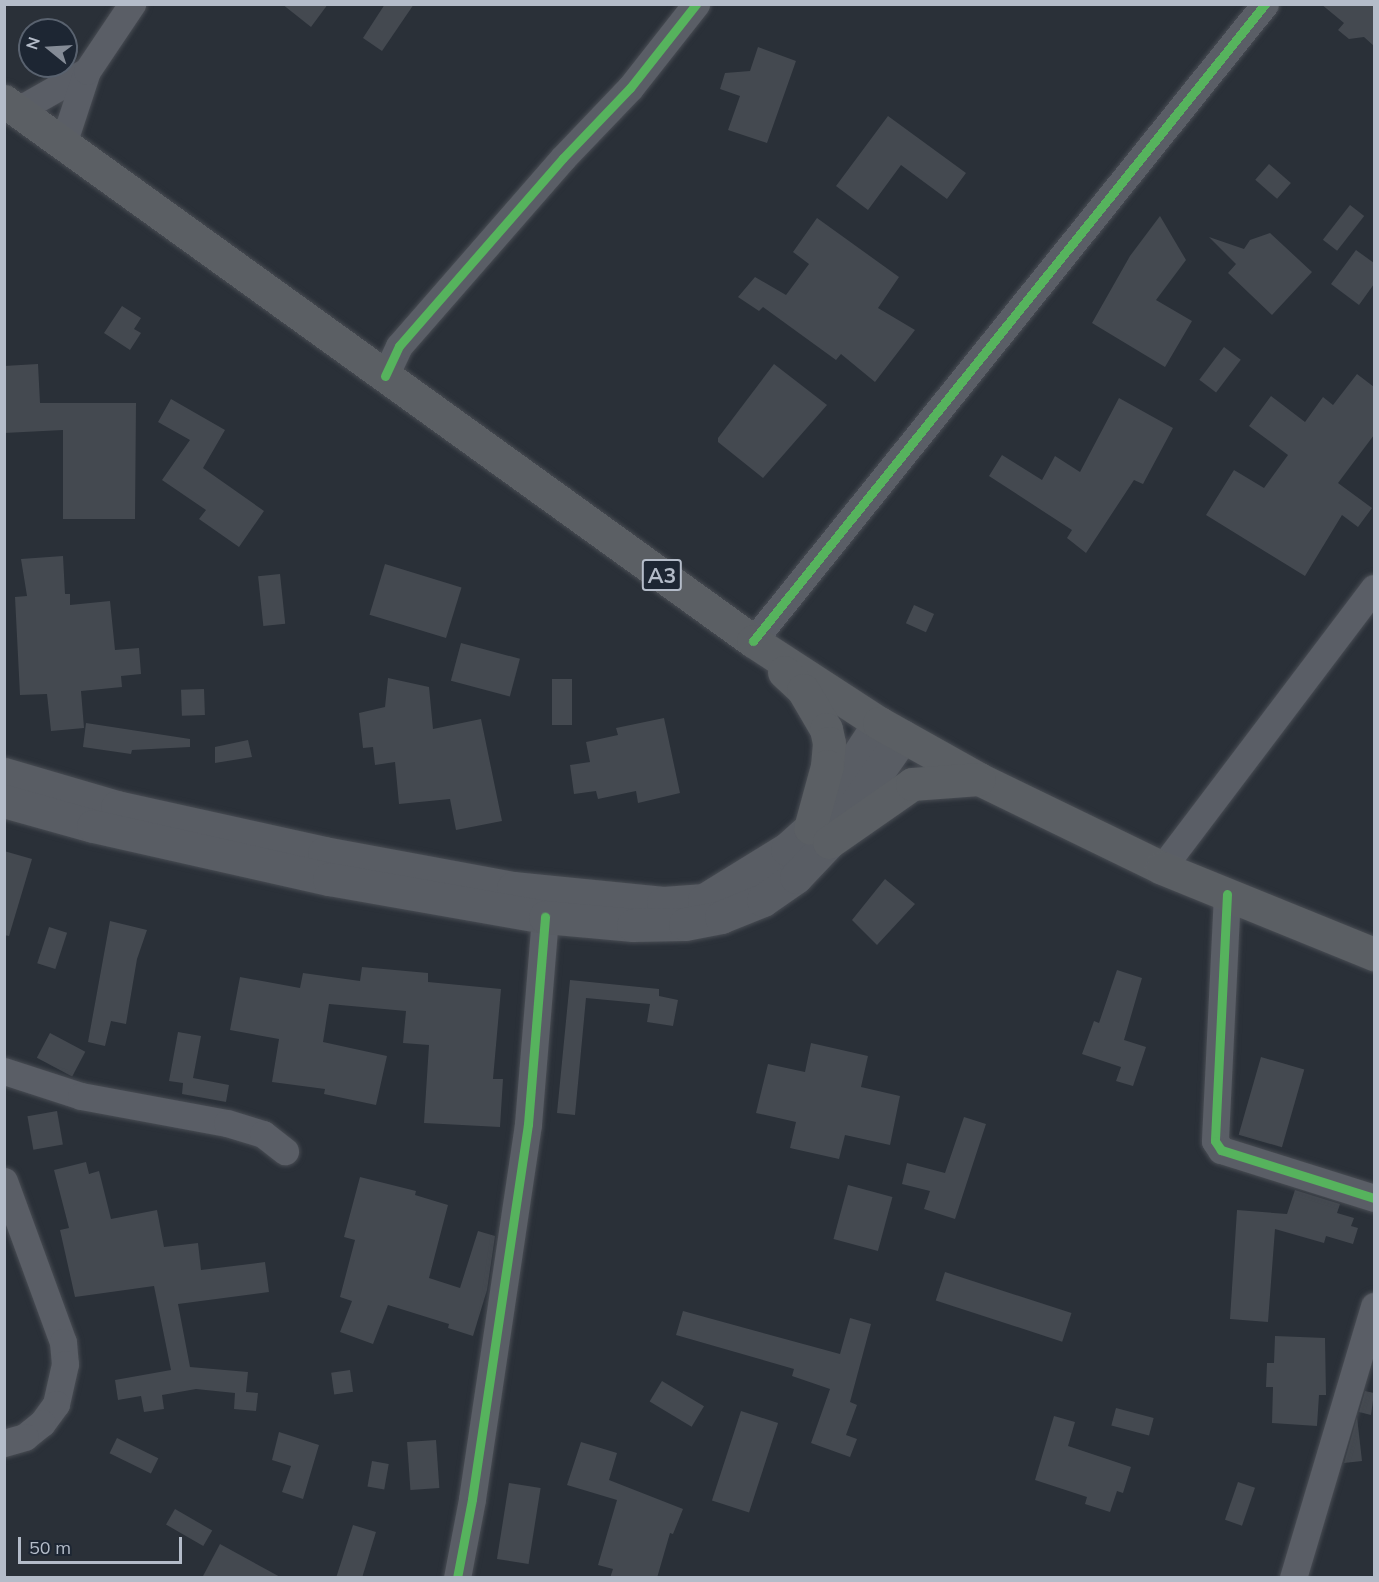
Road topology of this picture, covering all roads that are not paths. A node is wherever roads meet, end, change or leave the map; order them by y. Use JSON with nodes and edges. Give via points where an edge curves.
{"nodes":[{"id":1,"x":132,"y":4,"type":"edge"},
{"id":2,"x":696,"y":4,"type":"edge"},
{"id":3,"x":1264,"y":4,"type":"edge"},
{"id":4,"x":87,"y":71,"type":"junction"},
{"id":5,"x":11,"y":105,"type":"edge"},
{"id":6,"x":63,"y":144,"type":"junction"},
{"id":7,"x":385,"y":376,"type":"junction"},
{"id":8,"x":1374,"y":588,"type":"edge"},
{"id":9,"x":753,"y":641,"type":"junction"},
{"id":10,"x":891,"y":730,"type":"junction"},
{"id":11,"x":4,"y":774,"type":"edge"},
{"id":12,"x":979,"y":778,"type":"junction"},
{"id":13,"x":4,"y":801,"type":"edge"},
{"id":14,"x":819,"y":835,"type":"junction"},
{"id":15,"x":1162,"y":868,"type":"junction"},
{"id":16,"x":1227,"y":894,"type":"junction"},
{"id":17,"x":545,"y":917,"type":"junction"},
{"id":18,"x":1374,"y":954,"type":"edge"},
{"id":19,"x":4,"y":1071,"type":"edge"},
{"id":20,"x":285,"y":1151,"type":"dead end"},
{"id":21,"x":4,"y":1181,"type":"edge"},
{"id":22,"x":1374,"y":1198,"type":"edge"},
{"id":23,"x":1374,"y":1306,"type":"edge"},
{"id":24,"x":4,"y":1443,"type":"edge"},
{"id":25,"x":458,"y":1577,"type":"edge"},
{"id":26,"x":1293,"y":1578,"type":"edge"}],
"edges":[{"from":1,"to":4,"type":"street"},
{"from":2,"to":7,"type":"street","via":[[630,88],[563,158],[399,346]]},
{"from":3,"to":9,"type":"street"},
{"from":4,"to":5,"type":"street"},
{"from":4,"to":6,"type":"street"},
{"from":5,"to":6,"type":"highway","number":"A3"},
{"from":6,"to":7,"type":"highway","number":"A3"},
{"from":7,"to":9,"type":"highway","number":"A3"},
{"from":8,"to":15,"type":"street"},
{"from":9,"to":10,"type":"highway","number":"A3"},
{"from":9,"to":14,"type":"highway","via":[[803,690],[826,729],[827,766]]},
{"from":10,"to":12,"type":"highway","number":"A3"},
{"from":10,"to":14,"type":"main road"},
{"from":11,"to":14,"type":"main road","via":[[117,807],[324,853],[513,888],[663,903],[704,900],[787,849]]},
{"from":12,"to":14,"type":"highway","via":[[912,784]]},
{"from":12,"to":15,"type":"highway","number":"A3"},
{"from":13,"to":17,"type":"main road","via":[[93,826],[329,879]]},
{"from":14,"to":17,"type":"main road","via":[[796,878],[763,900],[721,918],[685,924],[633,925]]},
{"from":15,"to":16,"type":"highway","number":"A3"},
{"from":16,"to":18,"type":"highway","number":"A3"},
{"from":16,"to":22,"type":"street","via":[[1215,1141],[1221,1150]]},
{"from":17,"to":25,"type":"street","via":[[528,1125]]},
{"from":19,"to":20,"type":"street","via":[[81,1096],[236,1126],[263,1134]]},
{"from":21,"to":24,"type":"street","via":[[63,1342],[66,1364],[56,1404],[42,1423],[25,1437]]},
{"from":23,"to":26,"type":"street"}]}
